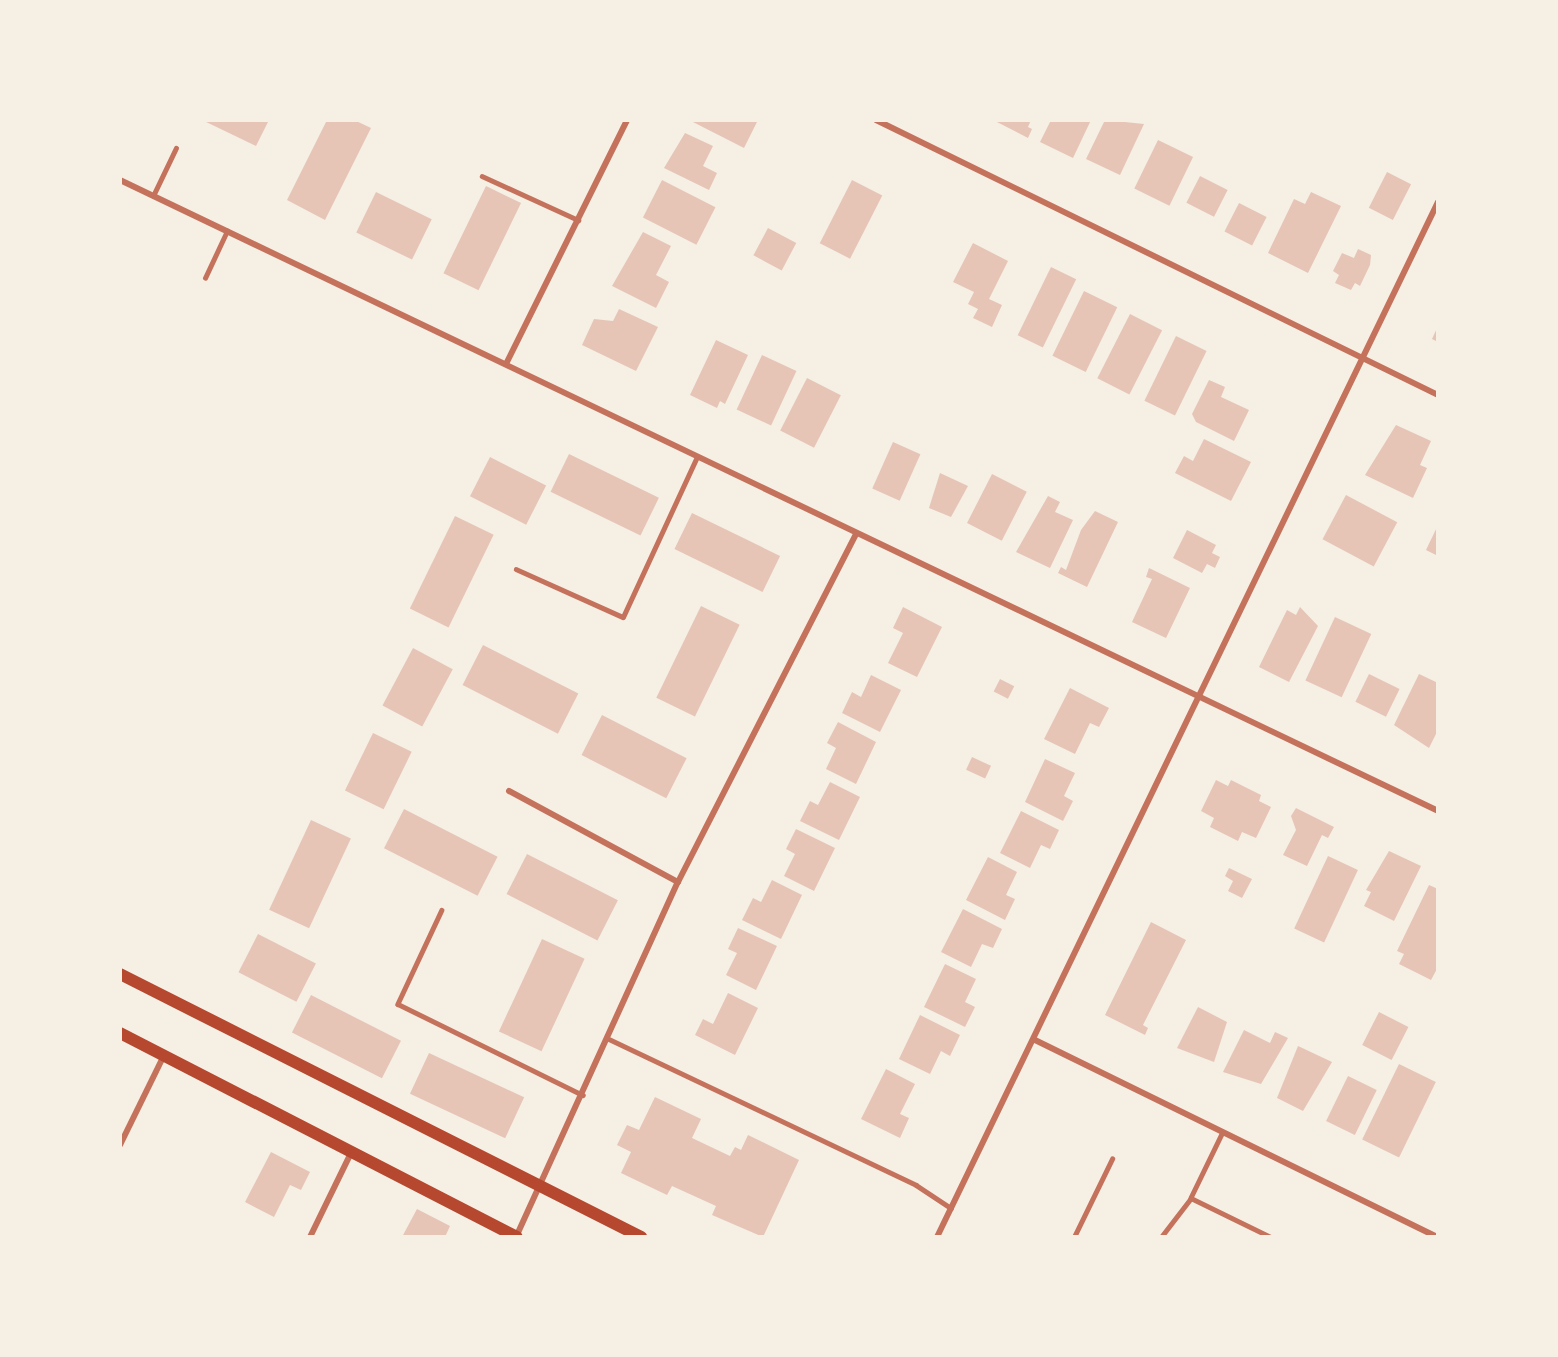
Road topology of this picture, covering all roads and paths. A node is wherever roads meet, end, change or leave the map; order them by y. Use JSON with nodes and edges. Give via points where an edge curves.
{"nodes":[{"id":1,"x":627,"y":120,"type":"edge"},
{"id":2,"x":876,"y":120,"type":"edge"},
{"id":3,"x":176,"y":148,"type":"dead end"},
{"id":4,"x":482,"y":176,"type":"dead end"},
{"id":5,"x":120,"y":180,"type":"edge"},
{"id":6,"x":153,"y":196,"type":"junction"},
{"id":7,"x":1438,"y":202,"type":"edge"},
{"id":8,"x":578,"y":219,"type":"junction"},
{"id":9,"x":227,"y":231,"type":"junction"},
{"id":10,"x":205,"y":278,"type":"dead end"},
{"id":11,"x":1363,"y":359,"type":"junction"},
{"id":12,"x":506,"y":364,"type":"junction"},
{"id":13,"x":1438,"y":395,"type":"edge"},
{"id":14,"x":697,"y":457,"type":"junction"},
{"id":15,"x":856,"y":534,"type":"junction"},
{"id":16,"x":516,"y":569,"type":"dead end"},
{"id":17,"x":1202,"y":694,"type":"junction"},
{"id":18,"x":509,"y":791,"type":"dead end"},
{"id":19,"x":1438,"y":811,"type":"edge"},
{"id":20,"x":678,"y":882,"type":"junction"},
{"id":21,"x":442,"y":910,"type":"dead end"},
{"id":22,"x":120,"y":974,"type":"edge"},
{"id":23,"x":120,"y":1034,"type":"edge"},
{"id":24,"x":609,"y":1039,"type":"junction"},
{"id":25,"x":1035,"y":1040,"type":"junction"},
{"id":26,"x":164,"y":1055,"type":"junction"},
{"id":27,"x":583,"y":1095,"type":"junction"},
{"id":28,"x":1223,"y":1132,"type":"junction"},
{"id":29,"x":120,"y":1145,"type":"edge"},
{"id":30,"x":351,"y":1153,"type":"junction"},
{"id":31,"x":1112,"y":1159,"type":"dead end"},
{"id":32,"x":540,"y":1188,"type":"junction"},
{"id":33,"x":1191,"y":1198,"type":"junction"},
{"id":34,"x":951,"y":1208,"type":"junction"},
{"id":35,"x":1438,"y":1236,"type":"edge"},
{"id":36,"x":310,"y":1237,"type":"edge"},
{"id":37,"x":516,"y":1237,"type":"edge"},
{"id":38,"x":641,"y":1237,"type":"edge"},
{"id":39,"x":937,"y":1237,"type":"edge"},
{"id":40,"x":1074,"y":1237,"type":"edge"},
{"id":41,"x":1161,"y":1237,"type":"edge"},
{"id":42,"x":1271,"y":1237,"type":"edge"}],
"edges":[{"from":1,"to":8,"type":"street"},
{"from":2,"to":11,"type":"street"},
{"from":3,"to":6,"type":"lane"},
{"from":4,"to":8,"type":"lane"},
{"from":5,"to":6,"type":"street"},
{"from":6,"to":9,"type":"street"},
{"from":7,"to":11,"type":"street"},
{"from":8,"to":12,"type":"street"},
{"from":9,"to":10,"type":"lane"},
{"from":9,"to":12,"type":"street"},
{"from":11,"to":13,"type":"street"},
{"from":11,"to":17,"type":"street"},
{"from":12,"to":14,"type":"street"},
{"from":14,"to":15,"type":"street"},
{"from":14,"to":16,"type":"lane","via":[[623,617]]},
{"from":15,"to":17,"type":"street"},
{"from":15,"to":20,"type":"street"},
{"from":17,"to":19,"type":"street"},
{"from":17,"to":25,"type":"street"},
{"from":18,"to":20,"type":"street"},
{"from":20,"to":24,"type":"street"},
{"from":21,"to":27,"type":"lane","via":[[398,1004]]},
{"from":22,"to":32,"type":"main road"},
{"from":23,"to":26,"type":"main road"},
{"from":24,"to":27,"type":"street"},
{"from":24,"to":34,"type":"lane","via":[[916,1185]]},
{"from":25,"to":28,"type":"street"},
{"from":25,"to":34,"type":"street"},
{"from":26,"to":29,"type":"street"},
{"from":26,"to":30,"type":"main road"},
{"from":27,"to":32,"type":"street"},
{"from":28,"to":33,"type":"lane"},
{"from":28,"to":35,"type":"street"},
{"from":30,"to":36,"type":"street"},
{"from":30,"to":37,"type":"main road"},
{"from":31,"to":40,"type":"lane"},
{"from":32,"to":37,"type":"street"},
{"from":32,"to":38,"type":"main road"},
{"from":33,"to":41,"type":"lane"},
{"from":33,"to":42,"type":"lane"},
{"from":34,"to":39,"type":"street"}]}
